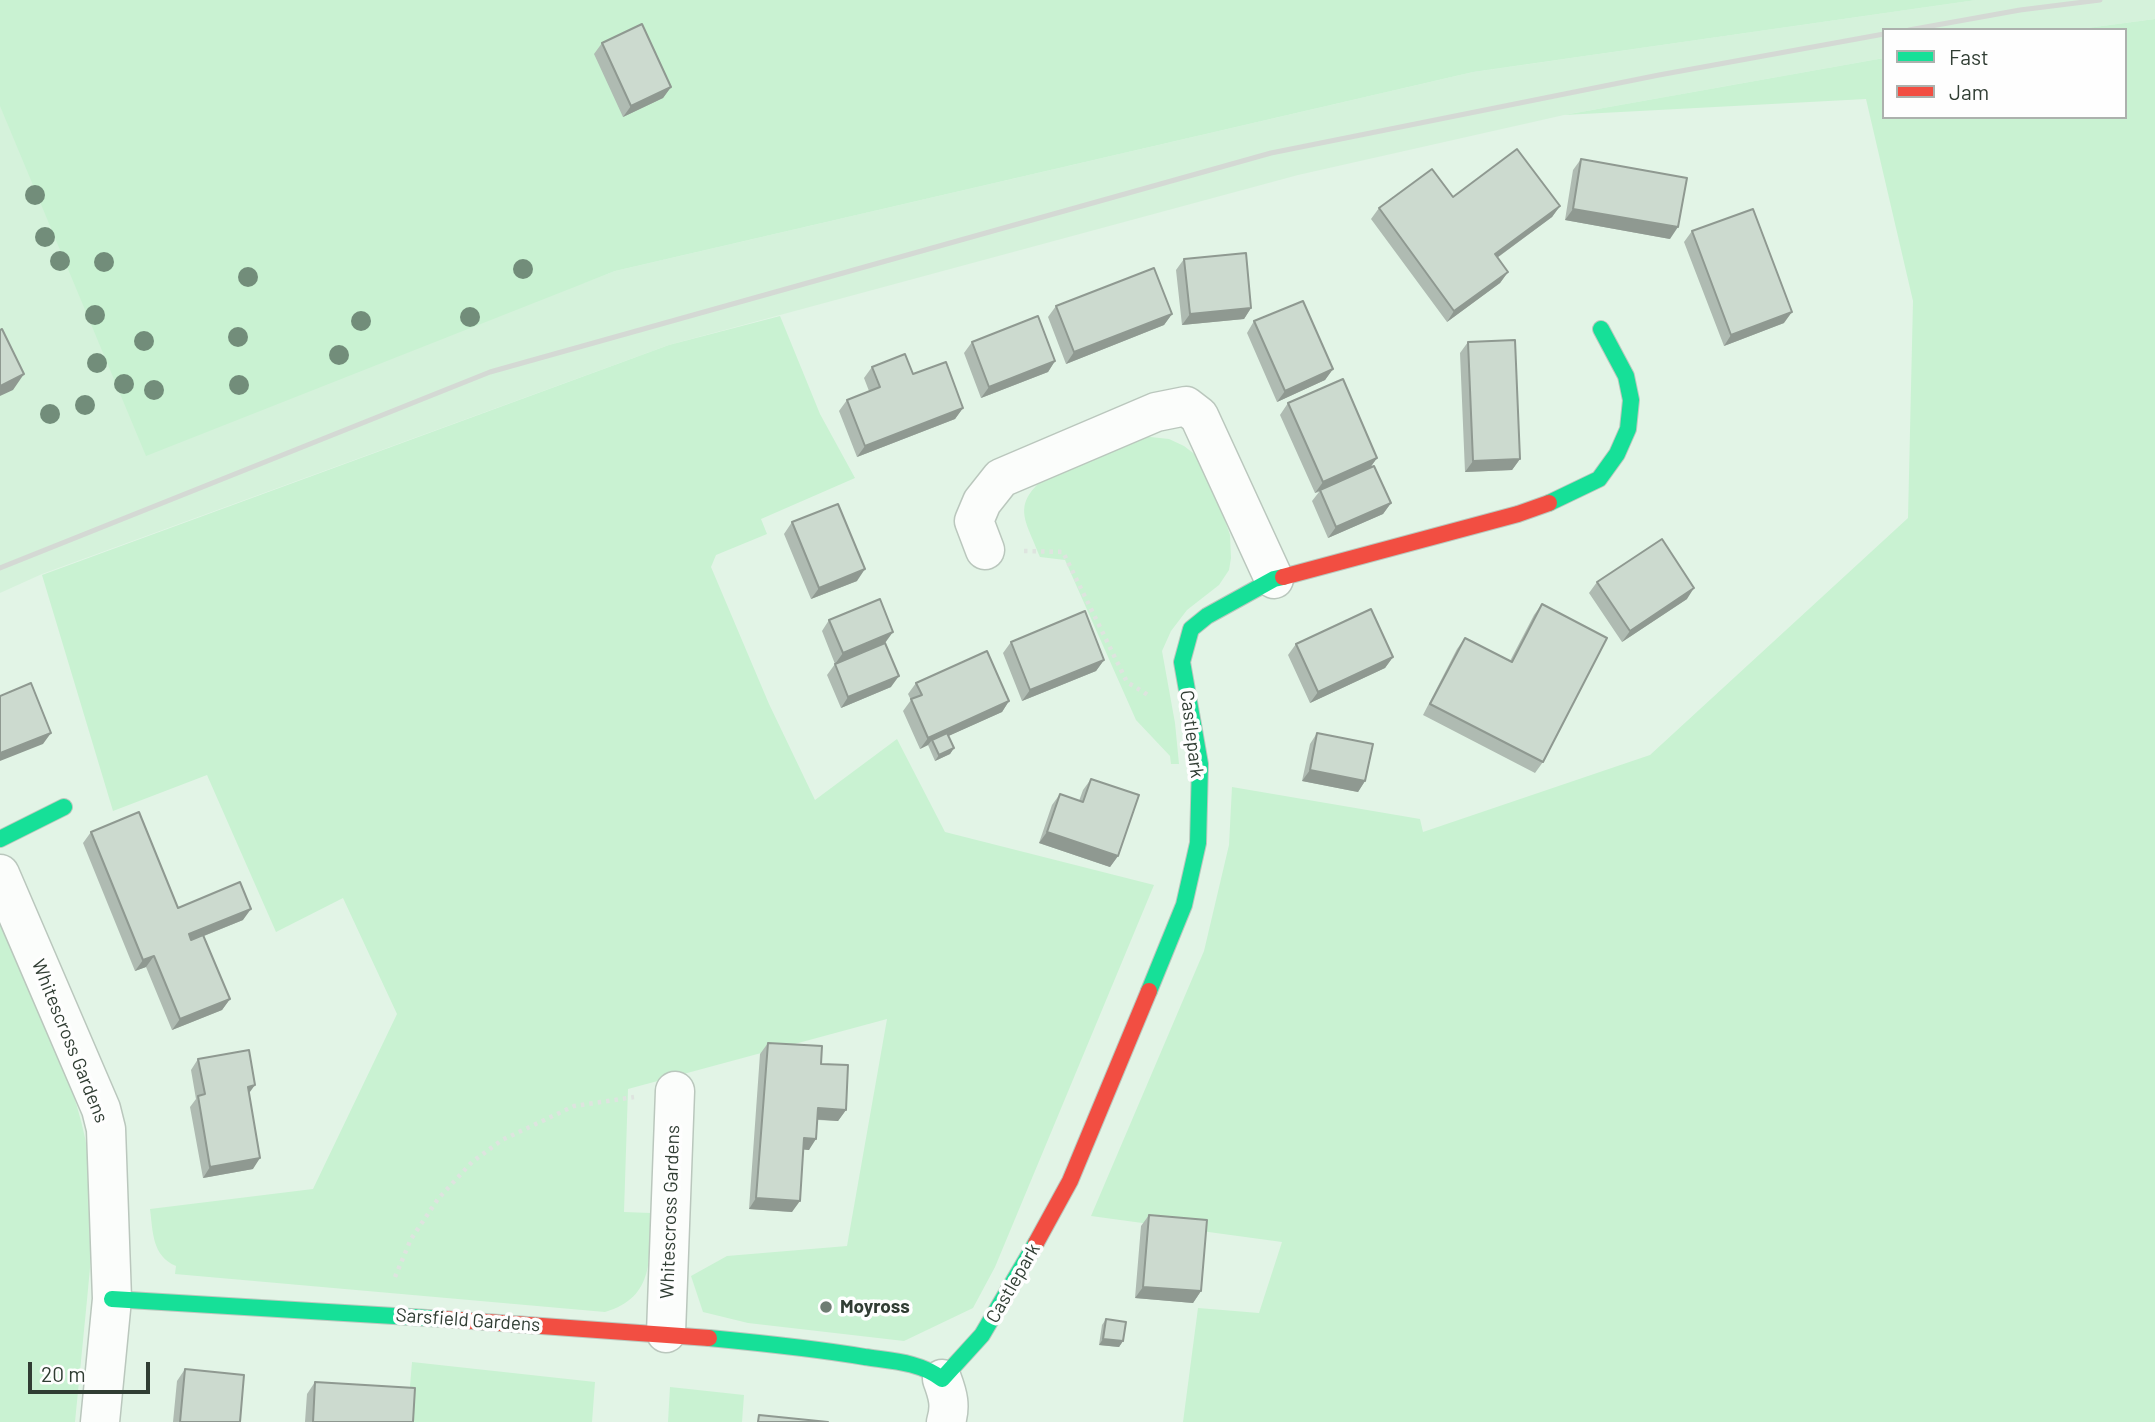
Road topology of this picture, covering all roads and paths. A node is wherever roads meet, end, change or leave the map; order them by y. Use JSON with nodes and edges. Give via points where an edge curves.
{"nodes":[{"id":1,"x":1601,"y":328,"type":"dead end"},
{"id":2,"x":985,"y":550,"type":"joint"},
{"id":3,"x":1274,"y":579,"type":"junction"},
{"id":4,"x":1194,"y":722,"type":"junction"},
{"id":5,"x":64,"y":807,"type":"dead end"},
{"id":6,"x":0,"y":839,"type":"edge"},
{"id":7,"x":0,"y":874,"type":"edge"},
{"id":8,"x":675,"y":1091,"type":"joint"},
{"id":9,"x":112,"y":1299,"type":"junction"},
{"id":10,"x":387,"y":1315,"type":"junction"},
{"id":11,"x":666,"y":1333,"type":"junction"},
{"id":12,"x":942,"y":1379,"type":"junction"},
{"id":13,"x":100,"y":1422,"type":"edge"},
{"id":14,"x":946,"y":1422,"type":"edge"}],
"edges":[{"from":1,"to":3,"type":"street","name":"Castlepark","via":[[1626,376],[1632,400],[1629,429],[1599,479],[1517,514]]},
{"from":2,"to":3,"type":"street","via":[[974,521],[1001,478],[1156,412],[1186,406],[1199,416]]},
{"from":2,"to":4,"type":"path","via":[[1063,552],[1126,682]]},
{"from":3,"to":4,"type":"street","name":"Castlepark","via":[[1191,629],[1182,662]]},
{"from":4,"to":12,"type":"street","name":"Castlepark","via":[[1200,764],[1198,843],[1184,905],[1070,1181],[982,1335]]},
{"from":5,"to":6,"type":"street"},
{"from":7,"to":9,"type":"street","name":"Whitescross Gardens","via":[[101,1108],[109,1174]]},
{"from":8,"to":10,"type":"path","via":[[574,1106],[502,1140],[472,1162],[411,1239],[397,1270]]},
{"from":8,"to":11,"type":"street","name":"Whitescross Gardens"},
{"from":9,"to":10,"type":"street","name":"Sarsfield Gardens"},
{"from":9,"to":13,"type":"street"},
{"from":10,"to":11,"type":"street","name":"Sarsfield Gardens"},
{"from":11,"to":12,"type":"street","name":"Sarsfield Gardens","via":[[916,1365]]},
{"from":12,"to":14,"type":"street","via":[[949,1397]]}]}
